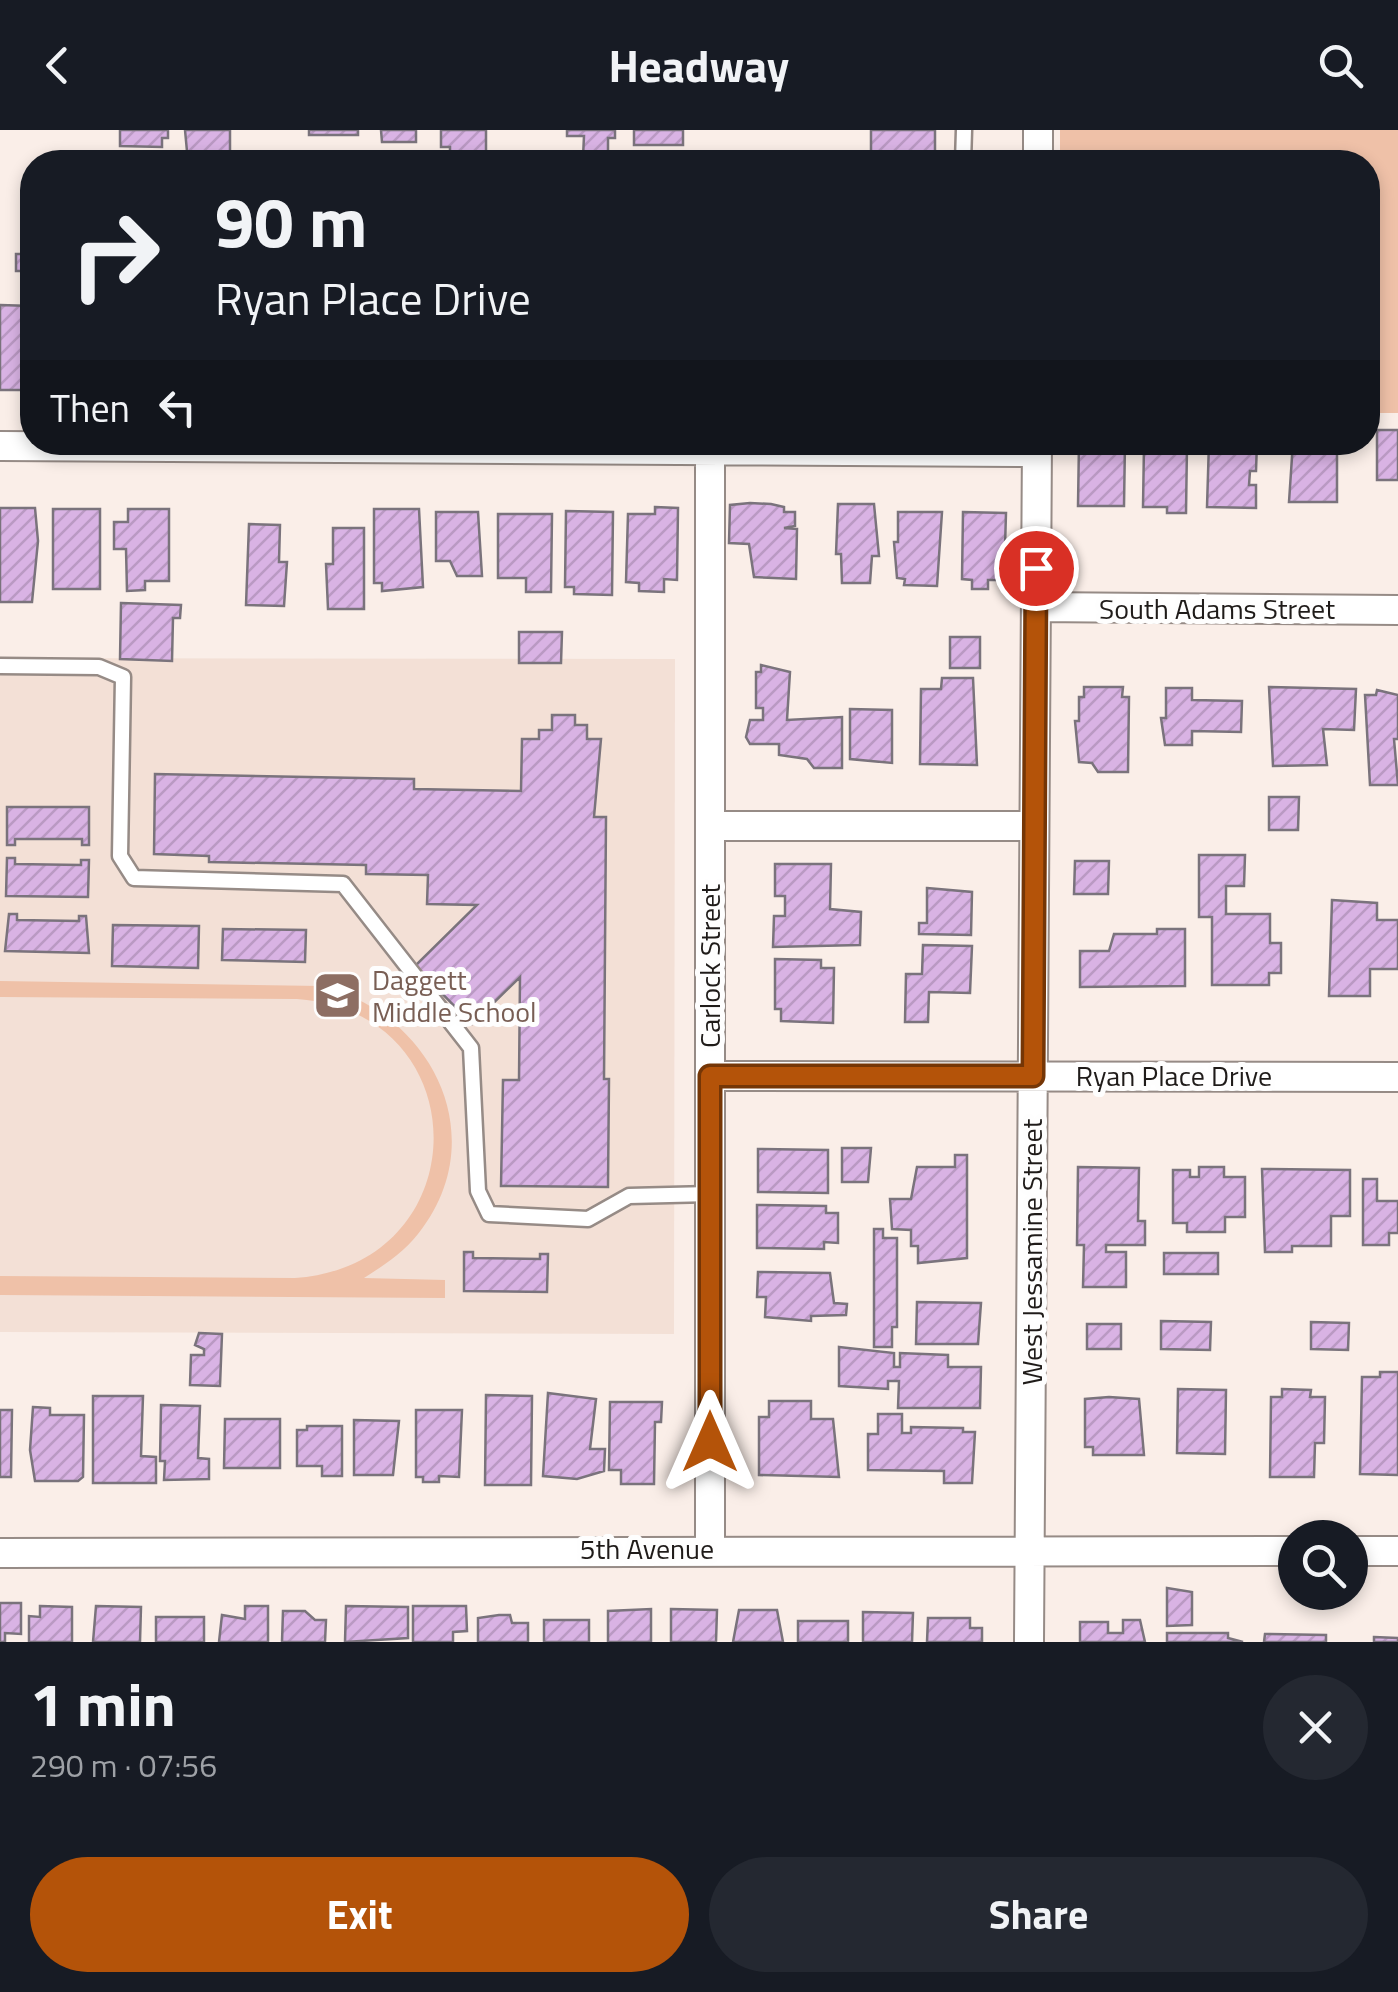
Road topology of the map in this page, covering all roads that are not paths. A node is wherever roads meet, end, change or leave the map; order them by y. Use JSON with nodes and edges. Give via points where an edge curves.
{"nodes":[{"id":1,"x":710,"y":455,"type":"edge"},
{"id":2,"x":1037,"y":455,"type":"edge"},
{"id":3,"x":1036,"y":608,"type":"junction"},
{"id":4,"x":1398,"y":610,"type":"edge"},
{"id":5,"x":0,"y":666,"type":"edge"},
{"id":6,"x":710,"y":826,"type":"junction"},
{"id":7,"x":1034,"y":826,"type":"junction"},
{"id":8,"x":710,"y":1076,"type":"junction"},
{"id":9,"x":1033,"y":1076,"type":"junction"},
{"id":10,"x":1398,"y":1077,"type":"edge"},
{"id":11,"x":710,"y":1194,"type":"junction"},
{"id":12,"x":710,"y":1549,"type":"junction"},
{"id":13,"x":1029,"y":1549,"type":"junction"},
{"id":14,"x":1278,"y":1550,"type":"edge"},
{"id":15,"x":1368,"y":1551,"type":"edge"},
{"id":16,"x":1398,"y":1551,"type":"edge"},
{"id":17,"x":0,"y":1553,"type":"edge"},
{"id":18,"x":1029,"y":1642,"type":"edge"}],
"edges":[{"from":1,"to":6,"type":"street","name":"Carlock Street"},
{"from":2,"to":3,"type":"street","name":"West Jessamine Street"},
{"from":3,"to":4,"type":"street","name":"South Adams Street"},
{"from":3,"to":7,"type":"street","name":"West Jessamine Street"},
{"from":5,"to":11,"type":"lane","via":[[99,666],[123,677],[120,856],[134,878],[343,884],[471,1048],[478,1190],[489,1214],[588,1219],[630,1196]]},
{"from":6,"to":7,"type":"street"},
{"from":6,"to":8,"type":"street","name":"Carlock Street"},
{"from":7,"to":9,"type":"street","name":"West Jessamine Street"},
{"from":8,"to":9,"type":"street","name":"Ryan Place Drive"},
{"from":8,"to":11,"type":"street","name":"Carlock Street"},
{"from":9,"to":10,"type":"street","name":"Ryan Place Drive"},
{"from":9,"to":13,"type":"street","name":"West Jessamine Street"},
{"from":11,"to":12,"type":"street","name":"Carlock Street"},
{"from":12,"to":13,"type":"street","name":"5th Avenue"},
{"from":12,"to":17,"type":"street","name":"5th Avenue"},
{"from":13,"to":14,"type":"street","name":"5th Avenue"},
{"from":13,"to":18,"type":"street","name":"West Jessamine Street"},
{"from":15,"to":16,"type":"street"}]}
